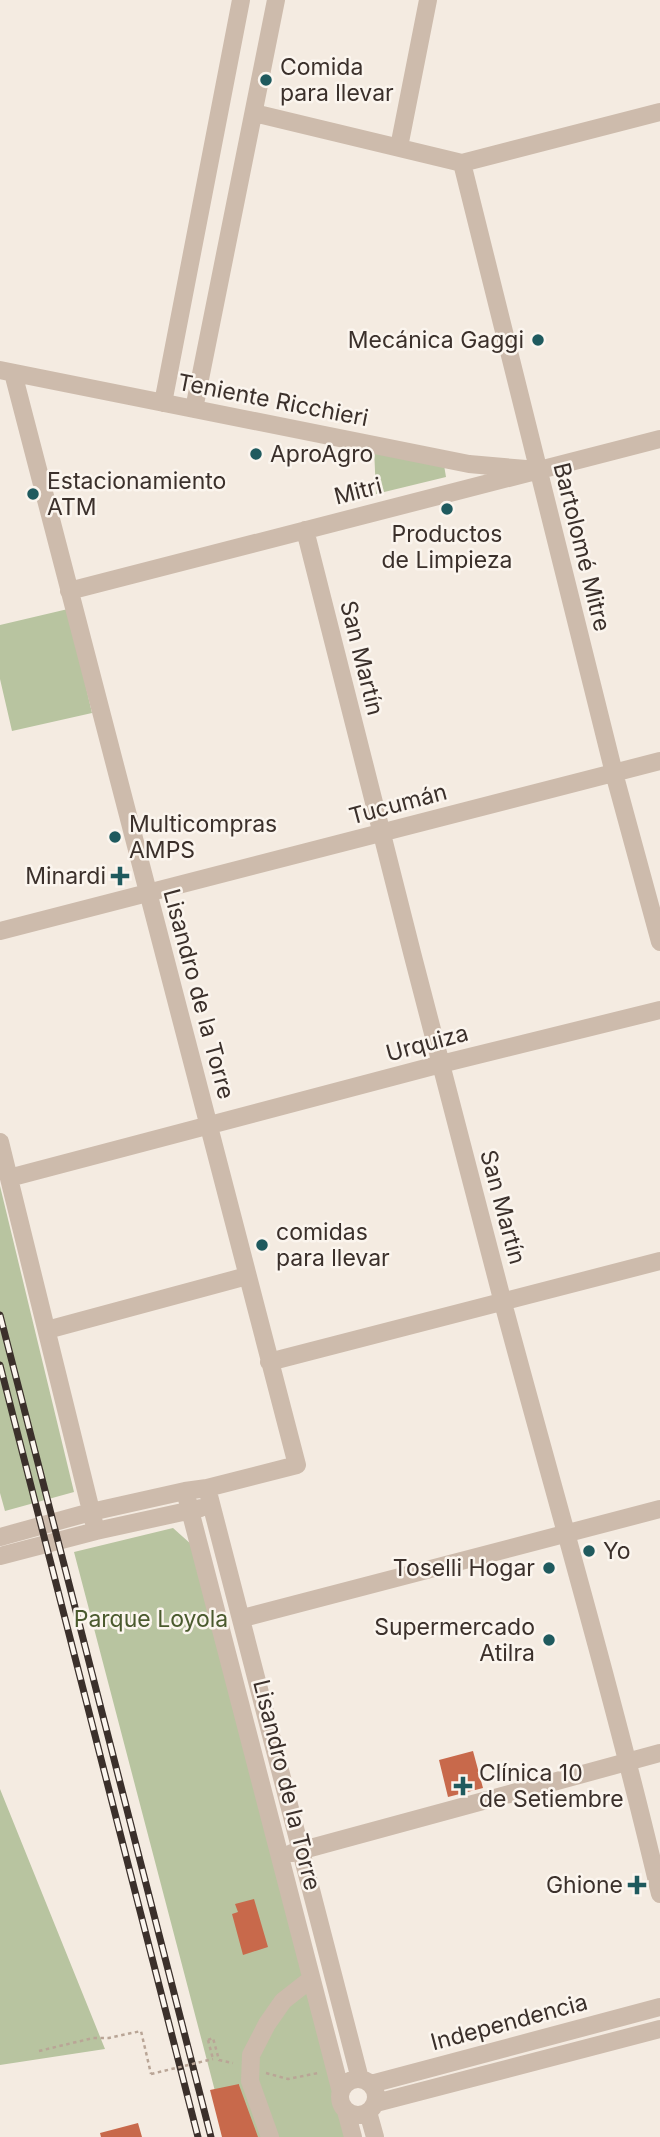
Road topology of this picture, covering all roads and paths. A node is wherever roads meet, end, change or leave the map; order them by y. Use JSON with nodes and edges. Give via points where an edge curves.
{"nodes":[{"id":1,"x":241,"y":0,"type":"edge"},
{"id":2,"x":276,"y":0,"type":"edge"},
{"id":3,"x":428,"y":0,"type":"edge"},
{"id":4,"x":660,"y":112,"type":"edge"},
{"id":5,"x":254,"y":113,"type":"junction"},
{"id":6,"x":399,"y":147,"type":"junction"},
{"id":7,"x":462,"y":163,"type":"junction"},
{"id":8,"x":6,"y":372,"type":"edge"},
{"id":9,"x":163,"y":403,"type":"junction"},
{"id":10,"x":194,"y":409,"type":"junction"},
{"id":11,"x":660,"y":439,"type":"edge"},
{"id":12,"x":538,"y":471,"type":"junction"},
{"id":13,"x":305,"y":530,"type":"junction"},
{"id":14,"x":69,"y":591,"type":"junction"},
{"id":15,"x":660,"y":761,"type":"edge"},
{"id":16,"x":614,"y":773,"type":"junction"},
{"id":17,"x":382,"y":833,"type":"junction"},
{"id":18,"x":148,"y":895,"type":"junction"},
{"id":19,"x":0,"y":931,"type":"edge"},
{"id":20,"x":660,"y":942,"type":"edge"},
{"id":21,"x":660,"y":1010,"type":"edge"},
{"id":22,"x":441,"y":1064,"type":"junction"},
{"id":23,"x":208,"y":1127,"type":"junction"},
{"id":24,"x":0,"y":1142,"type":"edge"},
{"id":25,"x":9,"y":1178,"type":"junction"},
{"id":26,"x":660,"y":1261,"type":"edge"},
{"id":27,"x":247,"y":1276,"type":"junction"},
{"id":28,"x":503,"y":1302,"type":"junction"},
{"id":29,"x":47,"y":1330,"type":"junction"},
{"id":30,"x":269,"y":1362,"type":"junction"},
{"id":31,"x":185,"y":1491,"type":"junction"},
{"id":32,"x":209,"y":1497,"type":"junction"},
{"id":33,"x":660,"y":1509,"type":"edge"},
{"id":34,"x":190,"y":1510,"type":"junction"},
{"id":35,"x":91,"y":1512,"type":"junction"},
{"id":36,"x":96,"y":1531,"type":"junction"},
{"id":37,"x":567,"y":1533,"type":"junction"},
{"id":38,"x":0,"y":1537,"type":"edge"},
{"id":39,"x":0,"y":1556,"type":"edge"},
{"id":40,"x":243,"y":1618,"type":"junction"},
{"id":41,"x":660,"y":1753,"type":"edge"},
{"id":42,"x":629,"y":1761,"type":"junction"},
{"id":43,"x":301,"y":1850,"type":"junction"},
{"id":44,"x":281,"y":1857,"type":"junction"},
{"id":45,"x":660,"y":1894,"type":"edge"},
{"id":46,"x":311,"y":1979,"type":"junction"},
{"id":47,"x":660,"y":2007,"type":"edge"},
{"id":48,"x":660,"y":2029,"type":"edge"},
{"id":49,"x":208,"y":2040,"type":"dead end"},
{"id":50,"x":39,"y":2051,"type":"dead end"},
{"id":51,"x":365,"y":2082,"type":"junction"},
{"id":52,"x":341,"y":2092,"type":"junction"},
{"id":53,"x":372,"y":2108,"type":"junction"},
{"id":54,"x":346,"y":2111,"type":"junction"},
{"id":55,"x":270,"y":2137,"type":"edge"},
{"id":56,"x":353,"y":2137,"type":"edge"},
{"id":57,"x":375,"y":2137,"type":"edge"}],
"edges":[{"from":1,"to":9,"type":"street"},
{"from":2,"to":5,"type":"street"},
{"from":3,"to":6,"type":"street"},
{"from":4,"to":7,"type":"street"},
{"from":5,"to":6,"type":"street"},
{"from":5,"to":10,"type":"street"},
{"from":6,"to":7,"type":"street"},
{"from":7,"to":12,"type":"street","name":"Bartolomé Mitre"},
{"from":8,"to":9,"type":"street","name":"Teniente Ricchieri"},
{"from":8,"to":14,"type":"street","name":"Lisandro de la Torre"},
{"from":9,"to":10,"type":"street","name":"Teniente Ricchieri"},
{"from":10,"to":12,"type":"street","name":"Teniente Ricchieri","via":[[470,464]]},
{"from":11,"to":12,"type":"street","name":"Mitri"},
{"from":12,"to":13,"type":"street","name":"Mitri"},
{"from":12,"to":16,"type":"street","name":"Bartolomé Mitre"},
{"from":13,"to":14,"type":"street","name":"Mitri"},
{"from":13,"to":17,"type":"street","name":"San Martín"},
{"from":14,"to":18,"type":"street","name":"Lisandro de la Torre"},
{"from":15,"to":16,"type":"street","name":"Tucumán"},
{"from":16,"to":17,"type":"street","name":"Tucumán"},
{"from":16,"to":20,"type":"street","name":"Bartolomé Mitre"},
{"from":17,"to":18,"type":"street","name":"Tucumán"},
{"from":17,"to":22,"type":"street","name":"San Martín"},
{"from":18,"to":19,"type":"street","name":"Tucumán"},
{"from":18,"to":23,"type":"street","name":"Lisandro de la Torre"},
{"from":21,"to":22,"type":"street","name":"Urquiza"},
{"from":22,"to":23,"type":"street","name":"Urquiza"},
{"from":22,"to":28,"type":"street","name":"San Martín"},
{"from":23,"to":25,"type":"street","name":"Urquiza"},
{"from":23,"to":27,"type":"street","name":"Lisandro de la Torre"},
{"from":24,"to":25,"type":"street"},
{"from":25,"to":29,"type":"street"},
{"from":26,"to":28,"type":"street"},
{"from":27,"to":29,"type":"street"},
{"from":27,"to":30,"type":"street","name":"Lisandro de la Torre"},
{"from":28,"to":30,"type":"street"},
{"from":28,"to":37,"type":"street","name":"San Martín"},
{"from":29,"to":35,"type":"street"},
{"from":30,"to":32,"type":"street","name":"Lisandro de la Torre","via":[[297,1465]]},
{"from":31,"to":32,"type":"street"},
{"from":31,"to":34,"type":"street","name":"Lisandro de la Torre"},
{"from":31,"to":35,"type":"street"},
{"from":32,"to":34,"type":"street"},
{"from":32,"to":40,"type":"street","name":"Lisandro de la Torre"},
{"from":33,"to":37,"type":"street"},
{"from":34,"to":36,"type":"street"},
{"from":34,"to":44,"type":"street","name":"Lisandro de la Torre"},
{"from":35,"to":36,"type":"street"},
{"from":35,"to":38,"type":"street"},
{"from":36,"to":39,"type":"street"},
{"from":37,"to":40,"type":"street"},
{"from":37,"to":42,"type":"street","name":"San Martín"},
{"from":40,"to":43,"type":"street","name":"Lisandro de la Torre"},
{"from":41,"to":42,"type":"street"},
{"from":42,"to":43,"type":"street"},
{"from":42,"to":45,"type":"street","name":"San Martín"},
{"from":43,"to":44,"type":"street"},
{"from":43,"to":51,"type":"street","name":"Lisandro de la Torre"},
{"from":44,"to":46,"type":"street","name":"Lisandro de la Torre"},
{"from":46,"to":52,"type":"street","name":"Lisandro de la Torre"},
{"from":46,"to":55,"type":"street","via":[[283,2001],[251,2055],[250,2081]]},
{"from":47,"to":51,"type":"street","name":"Independencia"},
{"from":48,"to":53,"type":"street","name":"Independencia"},
{"from":49,"to":50,"type":"path","bridge":true,"via":[[213,2059],[151,2074],[141,2031]]},
{"from":51,"to":52,"type":"street","name":"Independencia","via":[[348,2082]]},
{"from":51,"to":53,"type":"street","via":[[376,2093]]},
{"from":52,"to":54,"type":"street"},
{"from":53,"to":54,"type":"street","name":"Independencia","via":[[357,2116]]},
{"from":53,"to":57,"type":"street"},
{"from":54,"to":56,"type":"street"}]}
